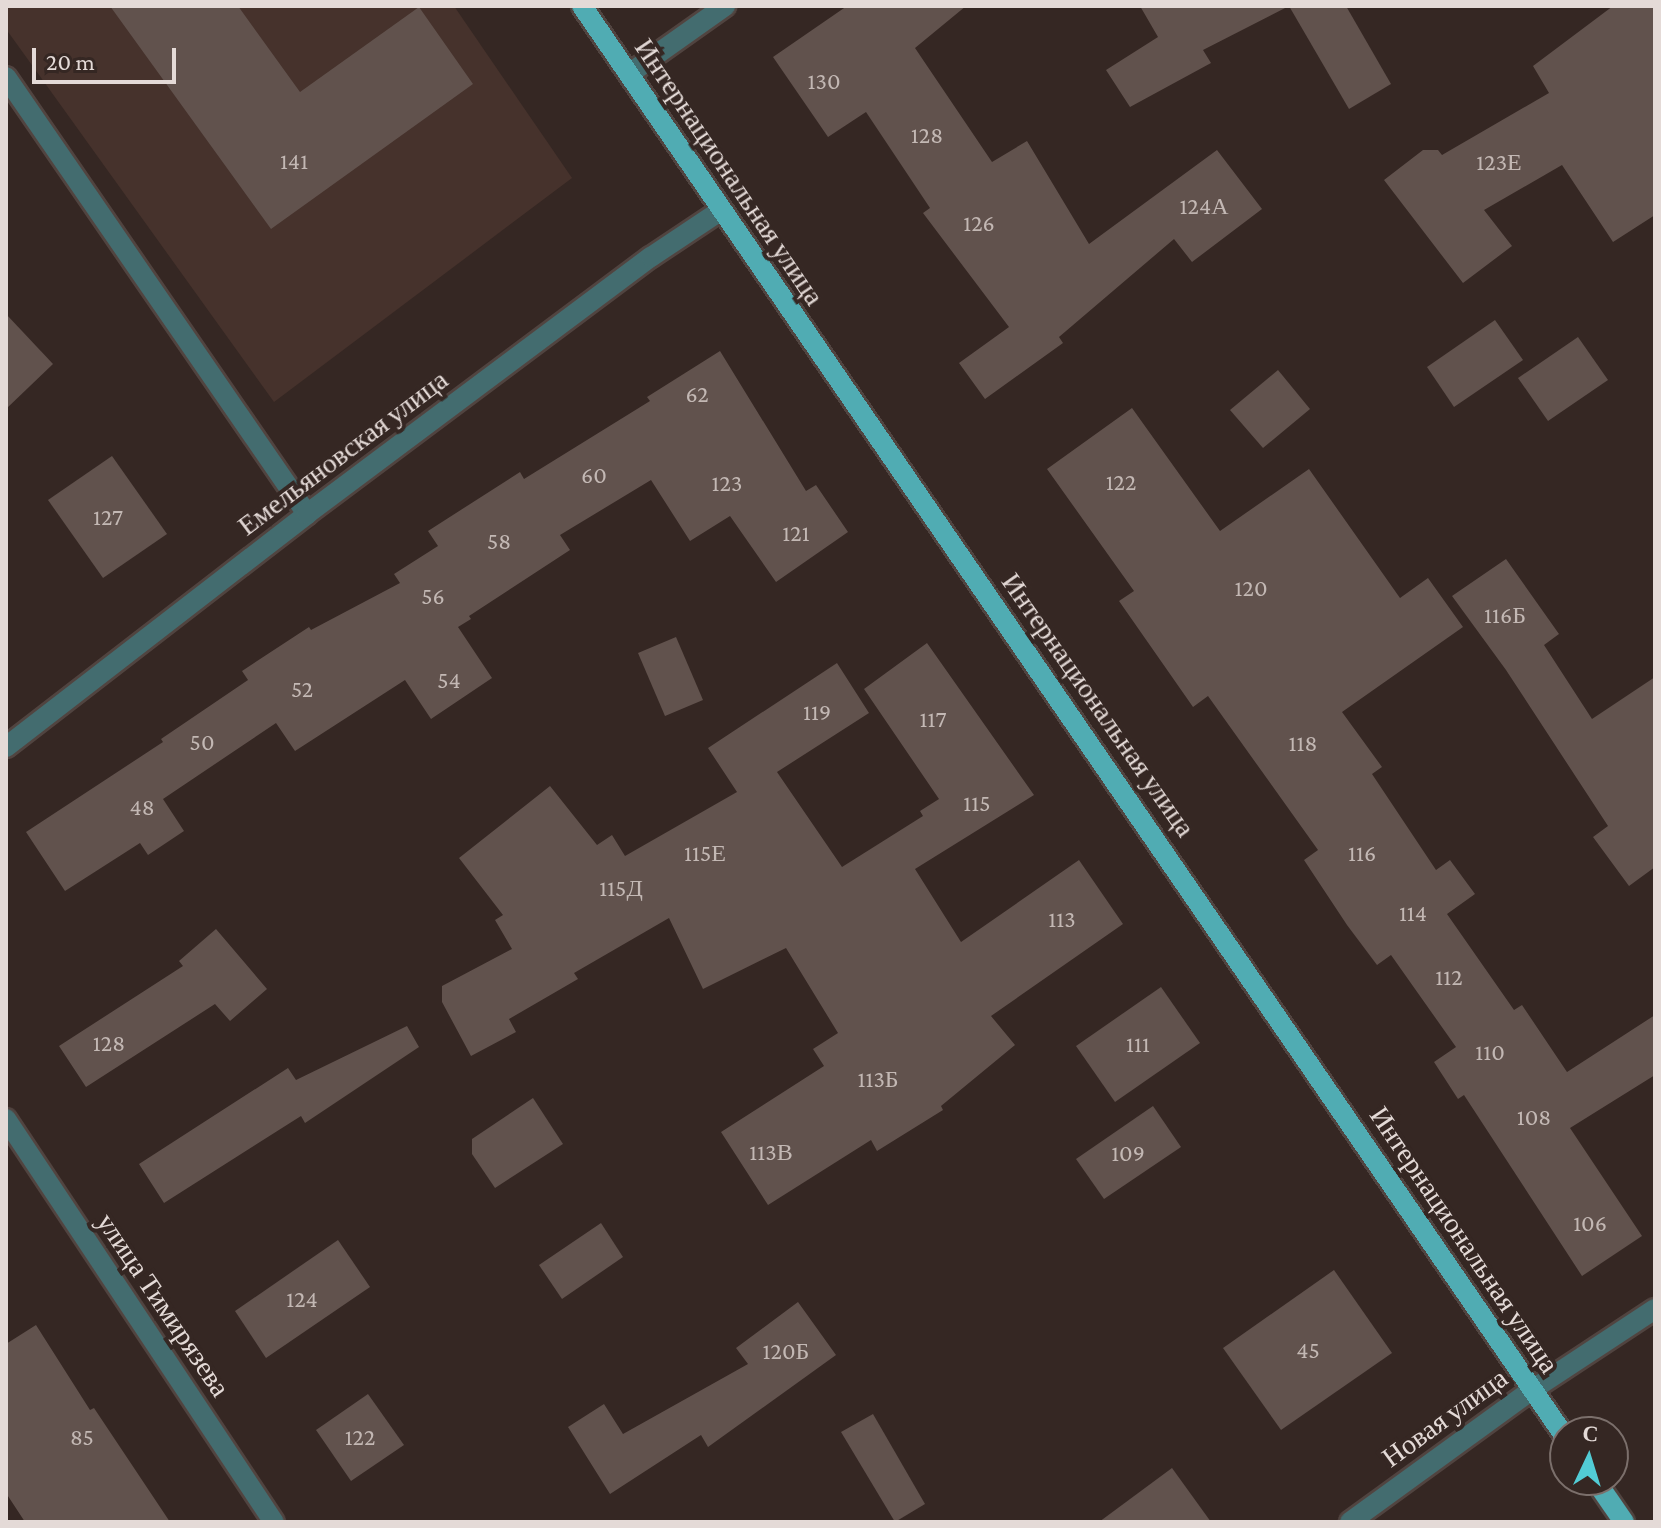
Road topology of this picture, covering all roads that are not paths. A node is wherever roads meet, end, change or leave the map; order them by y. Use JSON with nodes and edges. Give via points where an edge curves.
{"nodes":[{"id":1,"x":582,"y":6,"type":"edge"},
{"id":2,"x":725,"y":6,"type":"edge"},
{"id":3,"x":629,"y":74,"type":"junction"},
{"id":4,"x":6,"y":77,"type":"edge"},
{"id":5,"x":720,"y":211,"type":"junction"},
{"id":6,"x":307,"y":514,"type":"junction"},
{"id":7,"x":6,"y":747,"type":"edge"},
{"id":8,"x":6,"y":1119,"type":"edge"},
{"id":9,"x":1655,"y":1309,"type":"edge"},
{"id":10,"x":1532,"y":1390,"type":"junction"},
{"id":11,"x":1550,"y":1416,"type":"edge"},
{"id":12,"x":1606,"y":1496,"type":"edge"},
{"id":13,"x":274,"y":1522,"type":"edge"},
{"id":14,"x":1350,"y":1522,"type":"edge"},
{"id":15,"x":1624,"y":1522,"type":"edge"}],
"edges":[{"from":1,"to":3,"type":"main road","name":"Интернациональная улица"},
{"from":2,"to":3,"type":"street"},
{"from":3,"to":5,"type":"main road","name":"Интернациональная улица"},
{"from":4,"to":6,"type":"street"},
{"from":5,"to":6,"type":"street","name":"Емельяновская улица"},
{"from":5,"to":10,"type":"main road","name":"Интернациональная улица"},
{"from":6,"to":7,"type":"street","name":"Емельяновская улица"},
{"from":8,"to":13,"type":"street","name":"улица Тимирязева"},
{"from":9,"to":10,"type":"street","name":"Новая улица"},
{"from":10,"to":11,"type":"main road","name":"Интернациональная улица"},
{"from":10,"to":14,"type":"street","name":"Новая улица"},
{"from":12,"to":15,"type":"main road"}]}
